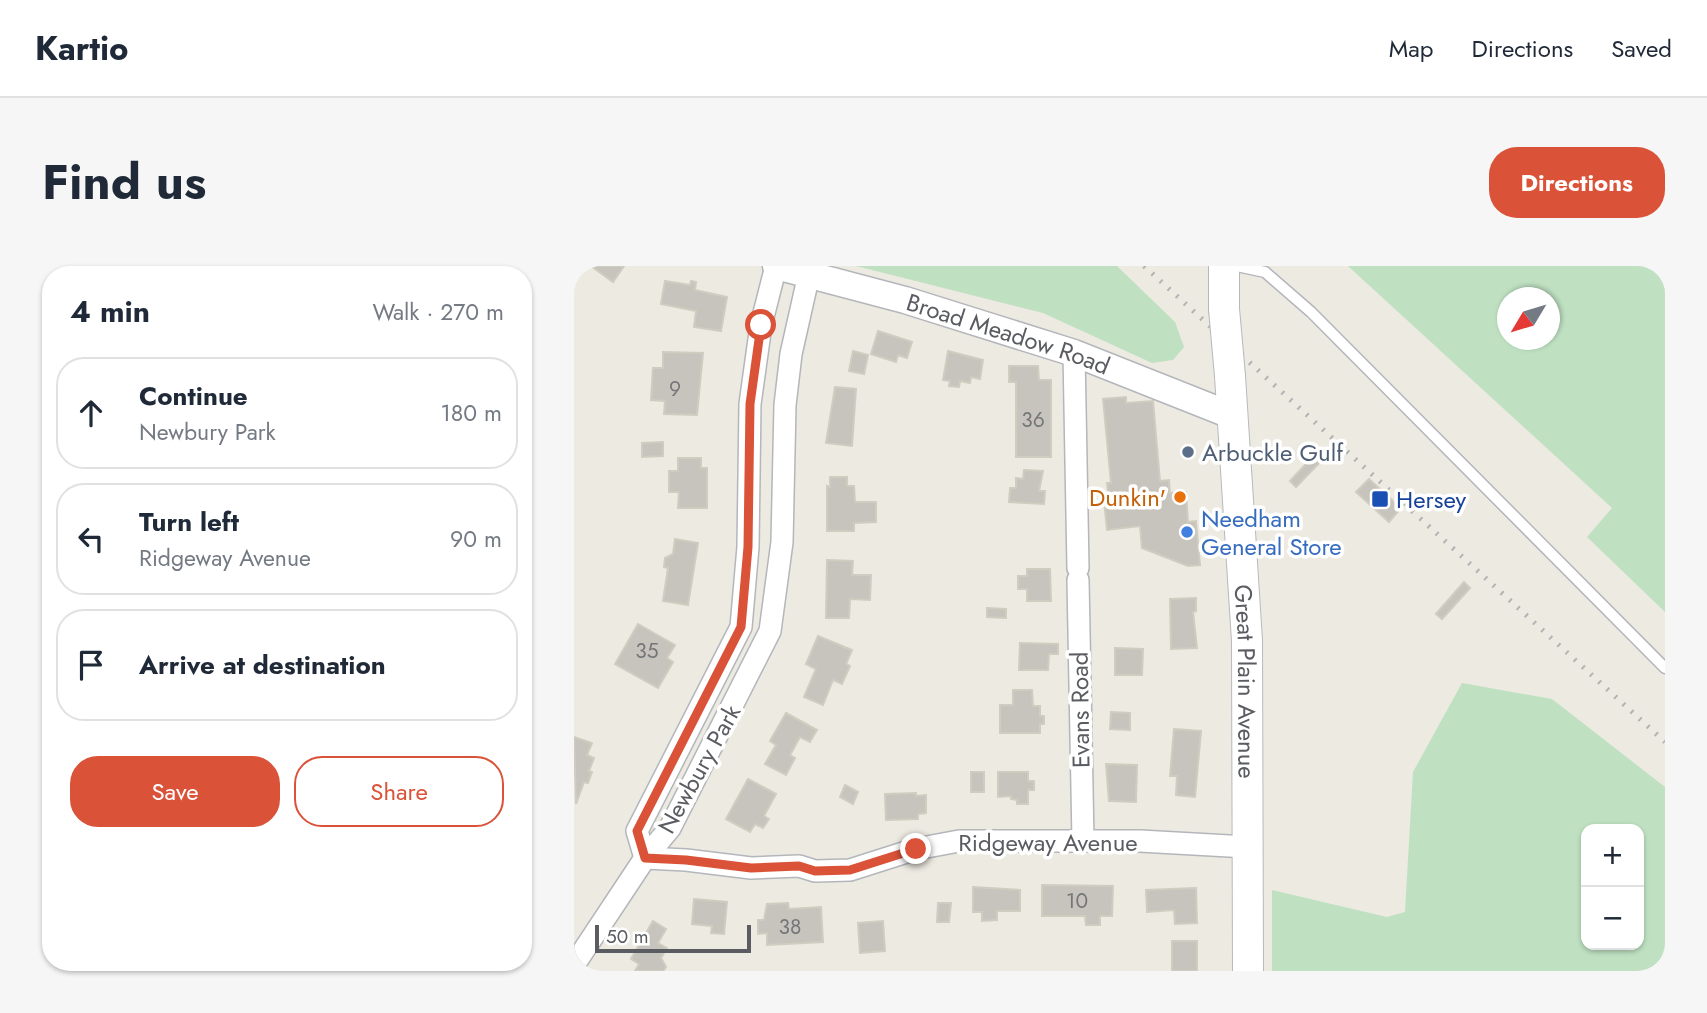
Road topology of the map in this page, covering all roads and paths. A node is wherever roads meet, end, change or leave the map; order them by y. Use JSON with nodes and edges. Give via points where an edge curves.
{"nodes":[{"id":1,"x":776,"y":266,"type":"edge"},
{"id":2,"x":1224,"y":266,"type":"edge"},
{"id":3,"x":1237,"y":266,"type":"edge"},
{"id":4,"x":809,"y":274,"type":"junction"},
{"id":5,"x":1074,"y":353,"type":"junction"},
{"id":6,"x":1233,"y":416,"type":"junction"},
{"id":7,"x":1665,"y":668,"type":"edge"},
{"id":8,"x":1083,"y":841,"type":"junction"},
{"id":9,"x":1247,"y":847,"type":"junction"},
{"id":10,"x":645,"y":858,"type":"junction"},
{"id":11,"x":574,"y":965,"type":"edge"},
{"id":12,"x":1248,"y":971,"type":"edge"}],
"edges":[{"from":1,"to":4,"type":"street","name":"Broad Meadow Road"},
{"from":1,"to":10,"type":"street","name":"Newbury Park","via":[[761,325],[750,404],[748,547],[741,627],[637,831]]},
{"from":2,"to":6,"type":"main road","name":"Great Plain Avenue","bridge":true},
{"from":3,"to":7,"type":"lane","via":[[1265,272],[1320,320]]},
{"from":4,"to":5,"type":"street","name":"Broad Meadow Road"},
{"from":4,"to":10,"type":"street","name":"Newbury Park","via":[[785,405],[782,542],[770,631],[670,828]]},
{"from":5,"to":6,"type":"street","name":"Broad Meadow Road"},
{"from":5,"to":8,"type":"street","name":"Evans Road"},
{"from":6,"to":9,"type":"main road","name":"Great Plain Avenue","via":[[1247,641]]},
{"from":8,"to":9,"type":"street","name":"Ridgeway Avenue"},
{"from":8,"to":10,"type":"street","name":"Ridgeway Avenue","via":[[959,841],[850,870],[751,868]]},
{"from":9,"to":12,"type":"main road","name":"Great Plain Avenue"},
{"from":10,"to":11,"type":"street"}]}
